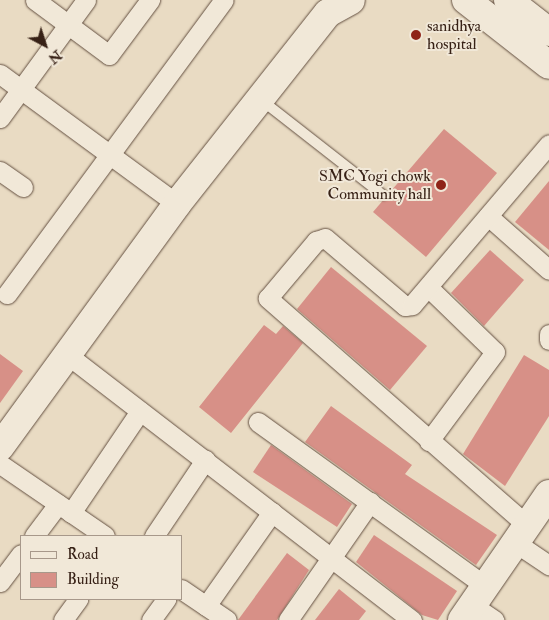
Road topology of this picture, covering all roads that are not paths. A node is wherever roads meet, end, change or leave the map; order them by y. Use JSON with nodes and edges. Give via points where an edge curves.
{"nodes":[{"id":1,"x":35,"y":0,"type":"edge"},
{"id":2,"x":86,"y":0,"type":"edge"},
{"id":3,"x":150,"y":0,"type":"edge"},
{"id":4,"x":224,"y":0,"type":"edge"},
{"id":5,"x":351,"y":0,"type":"edge"},
{"id":6,"x":466,"y":0,"type":"edge"},
{"id":7,"x":508,"y":0,"type":"edge"},
{"id":8,"x":329,"y":6,"type":"edge"},
{"id":9,"x":67,"y":26,"type":"junction"},
{"id":10,"x":549,"y":32,"type":"edge"},
{"id":11,"x":549,"y":65,"type":"edge"},
{"id":12,"x":0,"y":74,"type":"edge"},
{"id":13,"x":20,"y":90,"type":"junction"},
{"id":14,"x":260,"y":99,"type":"junction"},
{"id":15,"x":0,"y":118,"type":"edge"},
{"id":16,"x":549,"y":144,"type":"edge"},
{"id":17,"x":107,"y":153,"type":"junction"},
{"id":18,"x":0,"y":171,"type":"edge"},
{"id":19,"x":23,"y":187,"type":"dead end"},
{"id":20,"x":384,"y":195,"type":"dead end"},
{"id":21,"x":177,"y":204,"type":"junction"},
{"id":22,"x":488,"y":216,"type":"junction"},
{"id":23,"x":549,"y":270,"type":"edge"},
{"id":24,"x":428,"y":287,"type":"junction"},
{"id":25,"x":7,"y":294,"type":"dead end"},
{"id":26,"x":549,"y":334,"type":"edge"},
{"id":27,"x":549,"y":340,"type":"edge"},
{"id":28,"x":65,"y":353,"type":"junction"},
{"id":29,"x":140,"y":411,"type":"junction"},
{"id":30,"x":258,"y":422,"type":"dead end"},
{"id":31,"x":429,"y":442,"type":"junction"},
{"id":32,"x":0,"y":447,"type":"edge"},
{"id":33,"x":205,"y":460,"type":"junction"},
{"id":34,"x":0,"y":464,"type":"edge"},
{"id":35,"x":549,"y":494,"type":"edge"},
{"id":36,"x":370,"y":502,"type":"junction"},
{"id":37,"x":65,"y":509,"type":"junction"},
{"id":38,"x":272,"y":512,"type":"junction"},
{"id":39,"x":35,"y":535,"type":"edge"},
{"id":40,"x":104,"y":535,"type":"edge"},
{"id":41,"x":155,"y":535,"type":"edge"},
{"id":42,"x":522,"y":535,"type":"junction"},
{"id":43,"x":20,"y":555,"type":"edge"},
{"id":44,"x":332,"y":559,"type":"junction"},
{"id":45,"x":549,"y":565,"type":"edge"},
{"id":46,"x":0,"y":582,"type":"edge"},
{"id":47,"x":182,"y":590,"type":"edge"},
{"id":48,"x":77,"y":600,"type":"edge"},
{"id":49,"x":165,"y":600,"type":"edge"},
{"id":50,"x":206,"y":606,"type":"junction"},
{"id":51,"x":478,"y":607,"type":"edge"},
{"id":52,"x":63,"y":620,"type":"edge"},
{"id":53,"x":151,"y":620,"type":"edge"},
{"id":54,"x":227,"y":620,"type":"edge"},
{"id":55,"x":288,"y":620,"type":"edge"},
{"id":56,"x":412,"y":620,"type":"edge"}],
"edges":[{"from":1,"to":9,"type":"street"},
{"from":2,"to":9,"type":"street"},
{"from":3,"to":9,"type":"street","via":[[109,55]]},
{"from":4,"to":17,"type":"street"},
{"from":5,"to":8,"type":"street"},
{"from":6,"to":11,"type":"street"},
{"from":7,"to":10,"type":"street"},
{"from":8,"to":14,"type":"street"},
{"from":9,"to":13,"type":"street"},
{"from":12,"to":13,"type":"street"},
{"from":13,"to":15,"type":"street"},
{"from":13,"to":17,"type":"street"},
{"from":14,"to":20,"type":"lane"},
{"from":14,"to":21,"type":"street"},
{"from":16,"to":22,"type":"street"},
{"from":17,"to":21,"type":"street"},
{"from":17,"to":25,"type":"street"},
{"from":18,"to":19,"type":"street"},
{"from":21,"to":28,"type":"street"},
{"from":22,"to":23,"type":"street"},
{"from":22,"to":24,"type":"street"},
{"from":24,"to":31,"type":"street","via":[[495,352]]},
{"from":24,"to":31,"type":"street","via":[[405,306],[321,238],[268,298]]},
{"from":26,"to":27,"type":"street"},
{"from":28,"to":29,"type":"street"},
{"from":28,"to":32,"type":"street"},
{"from":29,"to":33,"type":"street"},
{"from":29,"to":37,"type":"street"},
{"from":30,"to":36,"type":"street"},
{"from":31,"to":42,"type":"street"},
{"from":33,"to":38,"type":"street"},
{"from":33,"to":41,"type":"street"},
{"from":34,"to":37,"type":"street"},
{"from":35,"to":42,"type":"street"},
{"from":36,"to":44,"type":"street"},
{"from":36,"to":51,"type":"street"},
{"from":37,"to":39,"type":"street"},
{"from":37,"to":40,"type":"street"},
{"from":38,"to":44,"type":"street"},
{"from":38,"to":50,"type":"street"},
{"from":42,"to":45,"type":"street"},
{"from":42,"to":51,"type":"street"},
{"from":43,"to":46,"type":"street"},
{"from":44,"to":55,"type":"street"},
{"from":44,"to":56,"type":"street"},
{"from":47,"to":50,"type":"street"},
{"from":48,"to":52,"type":"street"},
{"from":49,"to":53,"type":"street"},
{"from":50,"to":54,"type":"street"}]}
